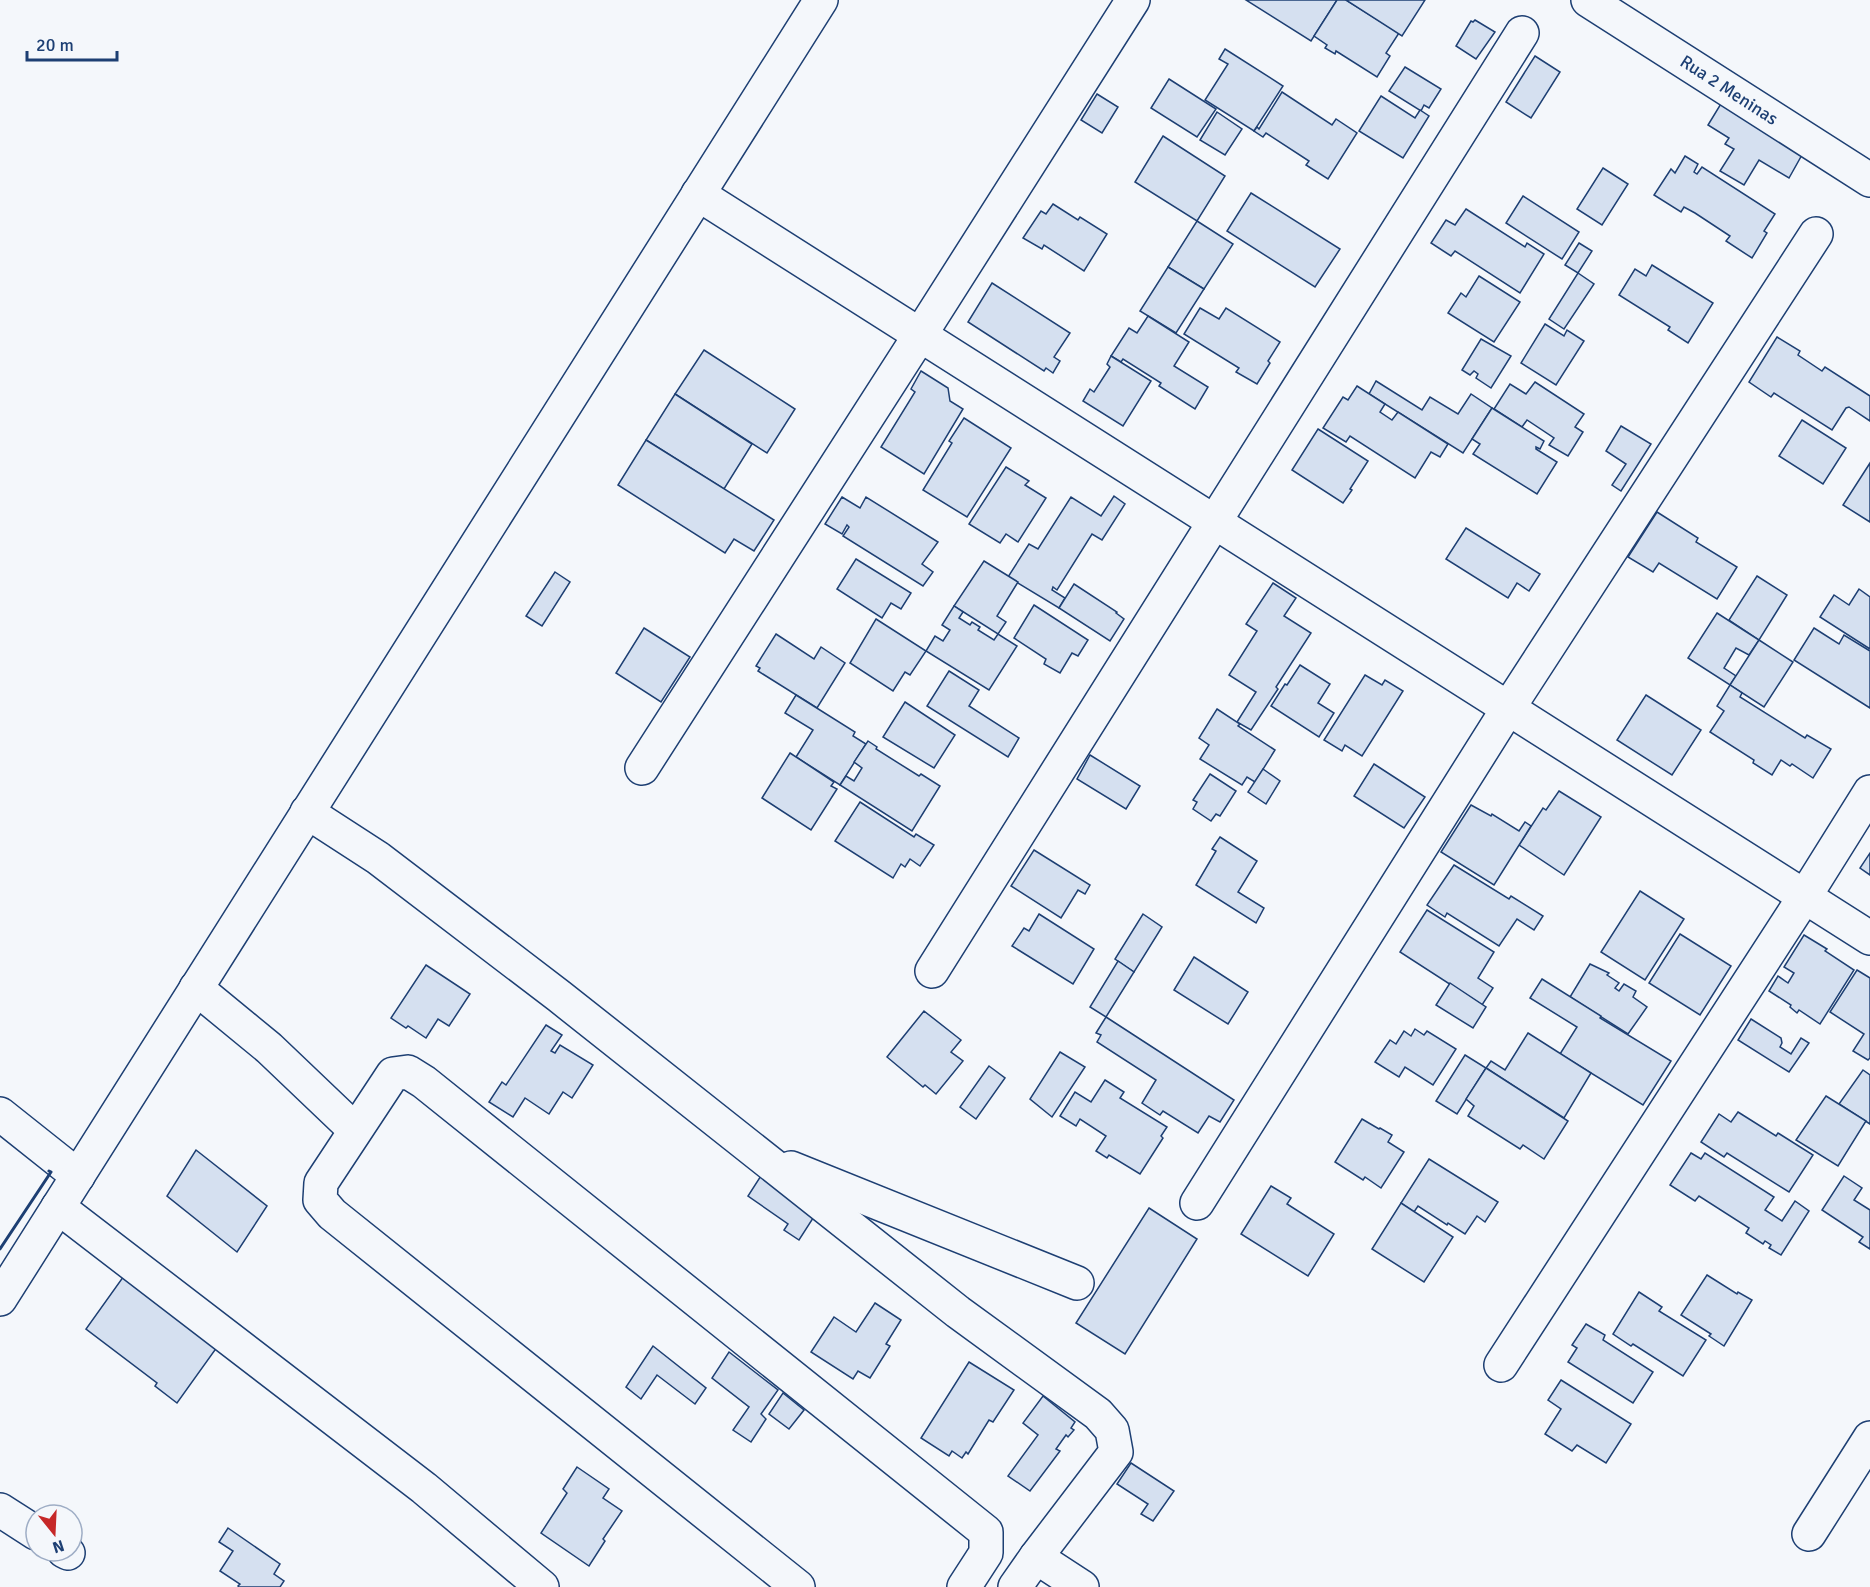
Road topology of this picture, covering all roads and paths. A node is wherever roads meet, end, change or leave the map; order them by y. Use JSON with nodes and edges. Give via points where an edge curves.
{"nodes":[{"id":1,"x":821,"y":0,"type":"edge"},
{"id":2,"x":1133,"y":0,"type":"edge"},
{"id":3,"x":1588,"y":0,"type":"edge"},
{"id":4,"x":1522,"y":33,"type":"dead end"},
{"id":5,"x":1870,"y":180,"type":"edge"},
{"id":6,"x":698,"y":194,"type":"junction"},
{"id":7,"x":1816,"y":234,"type":"dead end"},
{"id":8,"x":921,"y":335,"type":"junction"},
{"id":9,"x":1215,"y":522,"type":"junction"},
{"id":10,"x":1509,"y":707,"type":"junction"},
{"id":11,"x":642,"y":768,"type":"dead end"},
{"id":12,"x":1870,"y":792,"type":"edge"},
{"id":13,"x":307,"y":812,"type":"junction"},
{"id":14,"x":1805,"y":896,"type":"junction"},
{"id":15,"x":1870,"y":938,"type":"edge"},
{"id":16,"x":932,"y":971,"type":"dead end"},
{"id":17,"x":196,"y":988,"type":"junction"},
{"id":18,"x":0,"y":1114,"type":"edge"},
{"id":19,"x":355,"y":1130,"type":"junction"},
{"id":20,"x":759,"y":1155,"type":"junction"},
{"id":21,"x":78,"y":1176,"type":"junction"},
{"id":22,"x":1197,"y":1203,"type":"dead end"},
{"id":23,"x":58,"y":1207,"type":"junction"},
{"id":24,"x":1077,"y":1283,"type":"dead end"},
{"id":25,"x":0,"y":1299,"type":"edge"},
{"id":26,"x":1501,"y":1365,"type":"dead end"},
{"id":27,"x":1870,"y":1438,"type":"edge"},
{"id":28,"x":0,"y":1510,"type":"edge"},
{"id":29,"x":24,"y":1525,"type":"edge"},
{"id":30,"x":1809,"y":1534,"type":"dead end"},
{"id":31,"x":1036,"y":1557,"type":"junction"},
{"id":32,"x":542,"y":1587,"type":"edge"},
{"id":33,"x":798,"y":1587,"type":"edge"},
{"id":34,"x":964,"y":1587,"type":"edge"},
{"id":35,"x":1015,"y":1587,"type":"edge"},
{"id":36,"x":1082,"y":1587,"type":"edge"}],
"edges":[{"from":1,"to":6,"type":"street"},
{"from":2,"to":8,"type":"street"},
{"from":3,"to":5,"type":"street","name":"Rua 2 Meninas"},
{"from":4,"to":9,"type":"street"},
{"from":6,"to":8,"type":"street"},
{"from":6,"to":13,"type":"street"},
{"from":7,"to":10,"type":"street"},
{"from":8,"to":9,"type":"street"},
{"from":8,"to":11,"type":"street"},
{"from":9,"to":10,"type":"street"},
{"from":9,"to":16,"type":"street"},
{"from":10,"to":14,"type":"street"},
{"from":10,"to":22,"type":"street"},
{"from":12,"to":14,"type":"street"},
{"from":13,"to":17,"type":"street"},
{"from":13,"to":20,"type":"street","via":[[378,858]]},
{"from":14,"to":15,"type":"street"},
{"from":14,"to":26,"type":"street"},
{"from":17,"to":19,"type":"street","via":[[269,1048]]},
{"from":17,"to":21,"type":"street"},
{"from":18,"to":21,"type":"street"},
{"from":19,"to":33,"type":"street","via":[[321,1183],[320,1200],[332,1214]]},
{"from":19,"to":34,"type":"street","via":[[393,1074],[408,1072],[424,1082],[986,1532],[986,1554]]},
{"from":20,"to":24,"type":"street"},
{"from":20,"to":31,"type":"street","via":[[958,1312],[1098,1414],[1112,1430],[1116,1452]]},
{"from":21,"to":23,"type":"street"},
{"from":23,"to":25,"type":"street"},
{"from":23,"to":32,"type":"street","via":[[424,1488]]},
{"from":27,"to":30,"type":"street"},
{"from":28,"to":29,"type":"street"},
{"from":31,"to":35,"type":"street"},
{"from":31,"to":36,"type":"street"}]}
